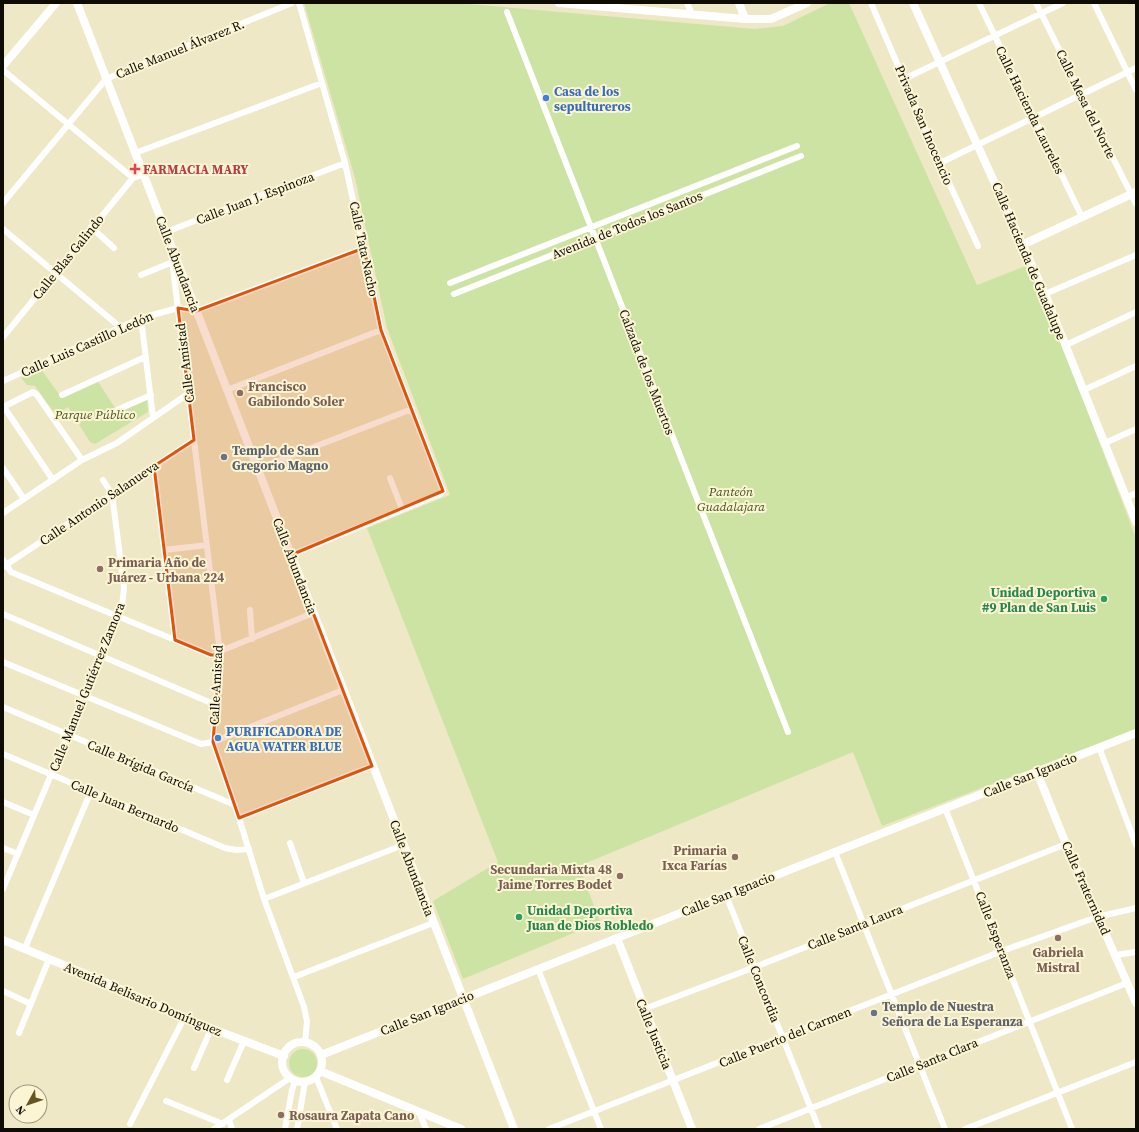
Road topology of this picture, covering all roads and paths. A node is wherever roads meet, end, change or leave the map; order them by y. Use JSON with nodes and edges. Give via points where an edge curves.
{"nodes":[{"id":1,"x":56,"y":3,"type":"edge"},
{"id":2,"x":77,"y":3,"type":"edge"},
{"id":3,"x":292,"y":3,"type":"edge"},
{"id":4,"x":299,"y":3,"type":"edge"},
{"id":5,"x":559,"y":3,"type":"edge"},
{"id":6,"x":687,"y":3,"type":"edge"},
{"id":7,"x":739,"y":3,"type":"edge"},
{"id":8,"x":807,"y":3,"type":"edge"},
{"id":9,"x":871,"y":3,"type":"edge"},
{"id":10,"x":913,"y":3,"type":"edge"},
{"id":11,"x":979,"y":3,"type":"edge"},
{"id":12,"x":1036,"y":3,"type":"edge"},
{"id":13,"x":1062,"y":3,"type":"edge"},
{"id":14,"x":1094,"y":3,"type":"edge"},
{"id":15,"x":591,"y":4,"type":"edge"},
{"id":16,"x":640,"y":6,"type":"edge"},
{"id":17,"x":791,"y":7,"type":"edge"},
{"id":18,"x":507,"y":12,"type":"dead end"},
{"id":19,"x":1041,"y":13,"type":"junction"},
{"id":20,"x":692,"y":14,"type":"junction"},
{"id":21,"x":745,"y":19,"type":"junction"},
{"id":22,"x":994,"y":36,"type":"junction"},
{"id":23,"x":941,"y":62,"type":"junction"},
{"id":24,"x":3,"y":66,"type":"edge"},
{"id":25,"x":1136,"y":68,"type":"edge"},
{"id":26,"x":3,"y":70,"type":"edge"},
{"id":27,"x":1127,"y":72,"type":"junction"},
{"id":28,"x":106,"y":79,"type":"junction"},
{"id":29,"x":904,"y":79,"type":"junction"},
{"id":30,"x":322,"y":83,"type":"junction"},
{"id":31,"x":1136,"y":90,"type":"edge"},
{"id":32,"x":1080,"y":94,"type":"junction"},
{"id":33,"x":1033,"y":117,"type":"junction"},
{"id":34,"x":68,"y":125,"type":"junction"},
{"id":35,"x":978,"y":144,"type":"junction"},
{"id":36,"x":797,"y":146,"type":"dead end"},
{"id":37,"x":135,"y":153,"type":"junction"},
{"id":38,"x":801,"y":156,"type":"dead end"},
{"id":39,"x":345,"y":163,"type":"junction"},
{"id":40,"x":940,"y":163,"type":"junction"},
{"id":41,"x":143,"y":175,"type":"junction"},
{"id":42,"x":133,"y":178,"type":"junction"},
{"id":43,"x":1134,"y":194,"type":"edge"},
{"id":44,"x":3,"y":203,"type":"edge"},
{"id":45,"x":1136,"y":204,"type":"edge"},
{"id":46,"x":1082,"y":217,"type":"junction"},
{"id":47,"x":91,"y":228,"type":"junction"},
{"id":48,"x":591,"y":228,"type":"junction"},
{"id":49,"x":3,"y":229,"type":"edge"},
{"id":50,"x":166,"y":232,"type":"junction"},
{"id":51,"x":595,"y":238,"type":"junction"},
{"id":52,"x":1024,"y":244,"type":"junction"},
{"id":53,"x":978,"y":246,"type":"dead end"},
{"id":54,"x":114,"y":248,"type":"dead end"},
{"id":55,"x":364,"y":248,"type":"junction"},
{"id":56,"x":1136,"y":255,"type":"edge"},
{"id":57,"x":175,"y":261,"type":"junction"},
{"id":58,"x":56,"y":273,"type":"junction"},
{"id":59,"x":142,"y":275,"type":"dead end"},
{"id":60,"x":450,"y":283,"type":"dead end"},
{"id":61,"x":454,"y":294,"type":"dead end"},
{"id":62,"x":1045,"y":294,"type":"junction"},
{"id":63,"x":178,"y":308,"type":"junction"},
{"id":64,"x":196,"y":311,"type":"junction"},
{"id":65,"x":1136,"y":312,"type":"edge"},
{"id":66,"x":141,"y":318,"type":"junction"},
{"id":67,"x":120,"y":327,"type":"junction"},
{"id":68,"x":381,"y":330,"type":"junction"},
{"id":69,"x":3,"y":337,"type":"edge"},
{"id":70,"x":1066,"y":345,"type":"junction"},
{"id":71,"x":145,"y":357,"type":"junction"},
{"id":72,"x":1136,"y":366,"type":"edge"},
{"id":73,"x":3,"y":381,"type":"edge"},
{"id":74,"x":227,"y":390,"type":"junction"},
{"id":75,"x":1084,"y":390,"type":"junction"},
{"id":76,"x":189,"y":393,"type":"junction"},
{"id":77,"x":62,"y":395,"type":"dead end"},
{"id":78,"x":151,"y":395,"type":"junction"},
{"id":79,"x":4,"y":407,"type":"edge"},
{"id":80,"x":412,"y":409,"type":"junction"},
{"id":81,"x":117,"y":410,"type":"dead end"},
{"id":82,"x":153,"y":417,"type":"junction"},
{"id":83,"x":1136,"y":429,"type":"edge"},
{"id":84,"x":194,"y":440,"type":"junction"},
{"id":85,"x":1105,"y":443,"type":"junction"},
{"id":86,"x":82,"y":460,"type":"junction"},
{"id":87,"x":154,"y":466,"type":"junction"},
{"id":88,"x":3,"y":468,"type":"edge"},
{"id":89,"x":257,"y":469,"type":"junction"},
{"id":90,"x":390,"y":478,"type":"dead end"},
{"id":91,"x":53,"y":480,"type":"junction"},
{"id":92,"x":103,"y":480,"type":"dead end"},
{"id":93,"x":1136,"y":493,"type":"edge"},
{"id":94,"x":112,"y":494,"type":"junction"},
{"id":95,"x":1126,"y":498,"type":"junction"},
{"id":96,"x":24,"y":499,"type":"junction"},
{"id":97,"x":402,"y":509,"type":"junction"},
{"id":98,"x":3,"y":513,"type":"edge"},
{"id":99,"x":1136,"y":522,"type":"edge"},
{"id":100,"x":207,"y":545,"type":"junction"},
{"id":101,"x":164,"y":550,"type":"junction"},
{"id":102,"x":291,"y":555,"type":"junction"},
{"id":103,"x":4,"y":564,"type":"edge"},
{"id":104,"x":250,"y":610,"type":"dead end"},
{"id":105,"x":313,"y":613,"type":"junction"},
{"id":106,"x":3,"y":614,"type":"edge"},
{"id":107,"x":118,"y":616,"type":"junction"},
{"id":108,"x":252,"y":639,"type":"junction"},
{"id":109,"x":175,"y":640,"type":"junction"},
{"id":110,"x":220,"y":653,"type":"junction"},
{"id":111,"x":101,"y":655,"type":"junction"},
{"id":112,"x":3,"y":662,"type":"edge"},
{"id":113,"x":343,"y":690,"type":"junction"},
{"id":114,"x":84,"y":696,"type":"junction"},
{"id":115,"x":216,"y":705,"type":"junction"},
{"id":116,"x":3,"y":707,"type":"edge"},
{"id":117,"x":788,"y":732,"type":"dead end"},
{"id":118,"x":1136,"y":733,"type":"edge"},
{"id":119,"x":68,"y":735,"type":"junction"},
{"id":120,"x":213,"y":742,"type":"junction"},
{"id":121,"x":1099,"y":747,"type":"junction"},
{"id":122,"x":3,"y":754,"type":"edge"},
{"id":123,"x":372,"y":766,"type":"junction"},
{"id":124,"x":1036,"y":772,"type":"junction"},
{"id":125,"x":51,"y":774,"type":"junction"},
{"id":126,"x":91,"y":791,"type":"junction"},
{"id":127,"x":3,"y":802,"type":"edge"},
{"id":128,"x":235,"y":805,"type":"junction"},
{"id":129,"x":945,"y":808,"type":"junction"},
{"id":130,"x":34,"y":815,"type":"junction"},
{"id":131,"x":239,"y":818,"type":"junction"},
{"id":132,"x":290,"y":843,"type":"dead end"},
{"id":133,"x":1066,"y":844,"type":"junction"},
{"id":134,"x":402,"y":845,"type":"junction"},
{"id":135,"x":1136,"y":845,"type":"edge"},
{"id":136,"x":3,"y":848,"type":"edge"},
{"id":137,"x":249,"y":849,"type":"junction"},
{"id":138,"x":835,"y":852,"type":"junction"},
{"id":139,"x":18,"y":854,"type":"junction"},
{"id":140,"x":975,"y":880,"type":"junction"},
{"id":141,"x":304,"y":883,"type":"junction"},
{"id":142,"x":3,"y":889,"type":"edge"},
{"id":143,"x":726,"y":895,"type":"junction"},
{"id":144,"x":264,"y":899,"type":"junction"},
{"id":145,"x":1136,"y":908,"type":"edge"},
{"id":146,"x":1097,"y":917,"type":"junction"},
{"id":147,"x":433,"y":923,"type":"junction"},
{"id":148,"x":864,"y":924,"type":"junction"},
{"id":149,"x":617,"y":938,"type":"junction"},
{"id":150,"x":3,"y":940,"type":"edge"},
{"id":151,"x":25,"y":948,"type":"junction"},
{"id":152,"x":1002,"y":951,"type":"junction"},
{"id":153,"x":1136,"y":952,"type":"edge"},
{"id":154,"x":1116,"y":955,"type":"junction"},
{"id":155,"x":49,"y":959,"type":"junction"},
{"id":156,"x":755,"y":967,"type":"junction"},
{"id":157,"x":538,"y":969,"type":"junction"},
{"id":158,"x":294,"y":978,"type":"junction"},
{"id":159,"x":1128,"y":983,"type":"junction"},
{"id":160,"x":3,"y":991,"type":"edge"},
{"id":161,"x":892,"y":994,"type":"junction"},
{"id":162,"x":462,"y":999,"type":"junction"},
{"id":163,"x":31,"y":1004,"type":"junction"},
{"id":164,"x":1136,"y":1004,"type":"edge"},
{"id":165,"x":644,"y":1009,"type":"junction"},
{"id":166,"x":182,"y":1017,"type":"junction"},
{"id":167,"x":1030,"y":1022,"type":"junction"},
{"id":168,"x":211,"y":1029,"type":"junction"},
{"id":169,"x":19,"y":1033,"type":"dead end"},
{"id":170,"x":783,"y":1038,"type":"junction"},
{"id":171,"x":244,"y":1041,"type":"junction"},
{"id":172,"x":305,"y":1043,"type":"junction"},
{"id":173,"x":321,"y":1055,"type":"junction"},
{"id":174,"x":284,"y":1056,"type":"junction"},
{"id":175,"x":1136,"y":1062,"type":"edge"},
{"id":176,"x":920,"y":1065,"type":"junction"},
{"id":177,"x":194,"y":1068,"type":"dead end"},
{"id":178,"x":318,"y":1074,"type":"junction"},
{"id":179,"x":293,"y":1079,"type":"junction"},
{"id":180,"x":227,"y":1080,"type":"dead end"},
{"id":181,"x":673,"y":1081,"type":"junction"},
{"id":182,"x":305,"y":1082,"type":"junction"},
{"id":183,"x":1058,"y":1093,"type":"junction"},
{"id":184,"x":166,"y":1101,"type":"dead end"},
{"id":185,"x":811,"y":1108,"type":"junction"},
{"id":186,"x":594,"y":1111,"type":"junction"},
{"id":187,"x":419,"y":1112,"type":"junction"},
{"id":188,"x":230,"y":1120,"type":"junction"},
{"id":189,"x":130,"y":1124,"type":"dead end"},
{"id":190,"x":223,"y":1124,"type":"junction"},
{"id":191,"x":214,"y":1129,"type":"edge"},
{"id":192,"x":232,"y":1129,"type":"edge"},
{"id":193,"x":285,"y":1129,"type":"edge"},
{"id":194,"x":297,"y":1129,"type":"edge"},
{"id":195,"x":337,"y":1129,"type":"edge"},
{"id":196,"x":426,"y":1129,"type":"edge"},
{"id":197,"x":461,"y":1129,"type":"edge"},
{"id":198,"x":514,"y":1129,"type":"edge"},
{"id":199,"x":549,"y":1129,"type":"edge"},
{"id":200,"x":602,"y":1129,"type":"edge"},
{"id":201,"x":692,"y":1129,"type":"edge"},
{"id":202,"x":759,"y":1129,"type":"edge"},
{"id":203,"x":819,"y":1129,"type":"edge"},
{"id":204,"x":945,"y":1129,"type":"edge"},
{"id":205,"x":965,"y":1129,"type":"edge"},
{"id":206,"x":1072,"y":1129,"type":"edge"}],
"edges":[{"from":1,"to":24,"type":"street"},
{"from":2,"to":28,"type":"street","name":"Calle Abundancia"},
{"from":3,"to":28,"type":"street","name":"Calle Manuel Álvarez R."},
{"from":4,"to":30,"type":"street","name":"Calle Tata Nacho"},
{"from":5,"to":15,"type":"street"},
{"from":6,"to":20,"type":"street"},
{"from":7,"to":21,"type":"street"},
{"from":8,"to":17,"type":"street"},
{"from":9,"to":29,"type":"street","name":"Privada San Inocencio"},
{"from":10,"to":23,"type":"street","name":"Calle Hacienda de Guadalupe"},
{"from":11,"to":22,"type":"street","name":"Calle Hacienda Laureles"},
{"from":12,"to":19,"type":"street","name":"Calle Mesa del Norte"},
{"from":13,"to":19,"type":"street"},
{"from":14,"to":27,"type":"street"},
{"from":15,"to":16,"type":"street"},
{"from":16,"to":20,"type":"street"},
{"from":17,"to":21,"type":"street","via":[[771,19]]},
{"from":18,"to":48,"type":"street","name":"Calzada de los Muertos"},
{"from":19,"to":22,"type":"street"},
{"from":19,"to":32,"type":"street","name":"Calle Mesa del Norte"},
{"from":20,"to":21,"type":"street"},
{"from":22,"to":23,"type":"street"},
{"from":22,"to":33,"type":"street","name":"Calle Hacienda Laureles"},
{"from":23,"to":29,"type":"street"},
{"from":23,"to":35,"type":"street","name":"Calle Hacienda de Guadalupe"},
{"from":25,"to":27,"type":"street"},
{"from":26,"to":34,"type":"street"},
{"from":27,"to":31,"type":"street"},
{"from":27,"to":32,"type":"street"},
{"from":28,"to":34,"type":"street","name":"Calle Manuel Álvarez R."},
{"from":28,"to":37,"type":"street","name":"Calle Abundancia"},
{"from":29,"to":40,"type":"street","name":"Privada San Inocencio"},
{"from":30,"to":37,"type":"street"},
{"from":30,"to":39,"type":"street","name":"Calle Tata Nacho"},
{"from":32,"to":33,"type":"street"},
{"from":32,"to":43,"type":"street","name":"Calle Mesa del Norte"},
{"from":33,"to":35,"type":"street"},
{"from":33,"to":46,"type":"street","name":"Calle Hacienda Laureles"},
{"from":34,"to":42,"type":"street"},
{"from":34,"to":44,"type":"street","name":"Calle Manuel Álvarez R."},
{"from":35,"to":40,"type":"street"},
{"from":35,"to":52,"type":"street","name":"Calle Hacienda de Guadalupe"},
{"from":36,"to":48,"type":"street","name":"Avenida de Todos los Santos"},
{"from":37,"to":41,"type":"street","name":"Calle Abundancia"},
{"from":38,"to":51,"type":"street","name":"Avenida de Todos los Santos"},
{"from":39,"to":50,"type":"street","name":"Calle Juan J. Espinoza"},
{"from":39,"to":55,"type":"street","name":"Calle Tata Nacho"},
{"from":40,"to":53,"type":"street","name":"Privada San Inocencio"},
{"from":41,"to":42,"type":"street"},
{"from":41,"to":50,"type":"street","name":"Calle Abundancia"},
{"from":42,"to":47,"type":"street","name":"Calle Blas Galindo"},
{"from":43,"to":45,"type":"street","name":"Calle Mesa del Norte"},
{"from":43,"to":46,"type":"street"},
{"from":46,"to":52,"type":"street"},
{"from":47,"to":54,"type":"street"},
{"from":47,"to":58,"type":"street","name":"Calle Blas Galindo"},
{"from":48,"to":51,"type":"street","name":"Calzada de los Muertos"},
{"from":48,"to":60,"type":"street","name":"Avenida de Todos los Santos"},
{"from":49,"to":58,"type":"street"},
{"from":50,"to":57,"type":"street","name":"Calle Abundancia"},
{"from":51,"to":61,"type":"street","name":"Avenida de Todos los Santos"},
{"from":51,"to":117,"type":"street","name":"Calzada de los Muertos"},
{"from":52,"to":62,"type":"street","name":"Calle Hacienda de Guadalupe"},
{"from":55,"to":64,"type":"street"},
{"from":55,"to":68,"type":"street","name":"Calle Tata Nacho"},
{"from":56,"to":62,"type":"street"},
{"from":57,"to":59,"type":"street"},
{"from":57,"to":63,"type":"street","name":"Calle Amistad"},
{"from":57,"to":64,"type":"street","name":"Calle Abundancia"},
{"from":58,"to":67,"type":"street"},
{"from":58,"to":69,"type":"street","name":"Calle Blas Galindo"},
{"from":62,"to":70,"type":"street","name":"Calle Hacienda de Guadalupe"},
{"from":63,"to":64,"type":"street","name":"Calle Luis Castillo Ledón"},
{"from":63,"to":66,"type":"street","name":"Calle Luis Castillo Ledón"},
{"from":63,"to":76,"type":"street","name":"Calle Amistad"},
{"from":64,"to":74,"type":"street","name":"Calle Abundancia"},
{"from":65,"to":70,"type":"street"},
{"from":66,"to":67,"type":"street","name":"Calle Luis Castillo Ledón"},
{"from":66,"to":71,"type":"street"},
{"from":67,"to":73,"type":"street","name":"Calle Luis Castillo Ledón"},
{"from":68,"to":74,"type":"street"},
{"from":68,"to":80,"type":"street","name":"Calle Tata Nacho"},
{"from":70,"to":75,"type":"street","name":"Calle Hacienda de Guadalupe"},
{"from":71,"to":77,"type":"street"},
{"from":71,"to":78,"type":"street"},
{"from":72,"to":75,"type":"street"},
{"from":74,"to":89,"type":"street","name":"Calle Abundancia"},
{"from":75,"to":85,"type":"street","name":"Calle Hacienda de Guadalupe"},
{"from":76,"to":82,"type":"street"},
{"from":76,"to":84,"type":"street","name":"Calle Amistad"},
{"from":78,"to":81,"type":"street"},
{"from":78,"to":82,"type":"street"},
{"from":79,"to":86,"type":"street","via":[[33,392]]},
{"from":79,"to":91,"type":"street"},
{"from":80,"to":89,"type":"street"},
{"from":80,"to":97,"type":"street","name":"Calle Tata Nacho","via":[[443,491]]},
{"from":82,"to":86,"type":"street","via":[[117,442]]},
{"from":83,"to":85,"type":"street"},
{"from":84,"to":87,"type":"street","name":"Calle Antonio Salanueva"},
{"from":84,"to":100,"type":"street","name":"Calle Amistad"},
{"from":85,"to":95,"type":"street","name":"Calle Hacienda de Guadalupe"},
{"from":86,"to":91,"type":"street"},
{"from":87,"to":94,"type":"street","name":"Calle Antonio Salanueva"},
{"from":87,"to":101,"type":"street"},
{"from":88,"to":96,"type":"street"},
{"from":89,"to":102,"type":"street","name":"Calle Abundancia"},
{"from":90,"to":97,"type":"street"},
{"from":91,"to":96,"type":"street"},
{"from":92,"to":94,"type":"street","name":"Calle Manuel Gutiérrez Zamora"},
{"from":93,"to":95,"type":"street"},
{"from":94,"to":103,"type":"street","name":"Calle Antonio Salanueva"},
{"from":94,"to":107,"type":"street","name":"Calle Manuel Gutiérrez Zamora","via":[[124,588]]},
{"from":95,"to":99,"type":"street","name":"Calle Hacienda de Guadalupe"},
{"from":96,"to":98,"type":"street"},
{"from":97,"to":102,"type":"street"},
{"from":100,"to":101,"type":"street"},
{"from":100,"to":110,"type":"street","name":"Calle Amistad"},
{"from":101,"to":109,"type":"street"},
{"from":102,"to":105,"type":"street","name":"Calle Abundancia"},
{"from":103,"to":107,"type":"street","via":[[11,572]]},
{"from":104,"to":108,"type":"street"},
{"from":105,"to":108,"type":"street"},
{"from":105,"to":113,"type":"street","name":"Calle Abundancia"},
{"from":106,"to":111,"type":"street"},
{"from":107,"to":109,"type":"street"},
{"from":107,"to":111,"type":"street","name":"Calle Manuel Gutiérrez Zamora"},
{"from":108,"to":110,"type":"street"},
{"from":109,"to":110,"type":"street","via":[[208,654]]},
{"from":110,"to":115,"type":"street","name":"Calle Amistad"},
{"from":111,"to":114,"type":"street","name":"Calle Manuel Gutiérrez Zamora"},
{"from":111,"to":115,"type":"street"},
{"from":112,"to":114,"type":"street"},
{"from":113,"to":120,"type":"street"},
{"from":113,"to":123,"type":"street","name":"Calle Abundancia"},
{"from":114,"to":119,"type":"street","name":"Calle Manuel Gutiérrez Zamora"},
{"from":114,"to":120,"type":"street","via":[[198,744]]},
{"from":115,"to":120,"type":"street","name":"Calle Amistad"},
{"from":116,"to":119,"type":"street","name":"Calle Brígida García"},
{"from":118,"to":121,"type":"street","name":"Calle San Ignacio"},
{"from":119,"to":125,"type":"street","name":"Calle Manuel Gutiérrez Zamora"},
{"from":119,"to":128,"type":"street","name":"Calle Brígida García"},
{"from":120,"to":128,"type":"street","name":"Calle Amistad"},
{"from":121,"to":124,"type":"street","name":"Calle San Ignacio"},
{"from":121,"to":135,"type":"street"},
{"from":122,"to":125,"type":"street","name":"Calle Juan Bernardo"},
{"from":123,"to":131,"type":"street"},
{"from":123,"to":134,"type":"street","name":"Calle Abundancia"},
{"from":124,"to":129,"type":"street","name":"Calle San Ignacio"},
{"from":124,"to":133,"type":"street","name":"Calle Fraternidad"},
{"from":125,"to":126,"type":"street","name":"Calle Juan Bernardo"},
{"from":125,"to":130,"type":"street","name":"Calle Manuel Gutiérrez Zamora"},
{"from":126,"to":137,"type":"street","name":"Calle Juan Bernardo","via":[[225,848]]},
{"from":126,"to":151,"type":"street"},
{"from":127,"to":130,"type":"street"},
{"from":128,"to":131,"type":"street","name":"Calle Amistad"},
{"from":129,"to":138,"type":"street","name":"Calle San Ignacio"},
{"from":129,"to":140,"type":"street","name":"Calle Esperanza"},
{"from":130,"to":139,"type":"street","name":"Calle Manuel Gutiérrez Zamora"},
{"from":131,"to":137,"type":"street","name":"Calle Amistad"},
{"from":132,"to":141,"type":"street"},
{"from":133,"to":140,"type":"street","name":"Calle Santa Laura"},
{"from":133,"to":146,"type":"street","name":"Calle Fraternidad"},
{"from":134,"to":141,"type":"street"},
{"from":134,"to":147,"type":"street","name":"Calle Abundancia"},
{"from":136,"to":139,"type":"street"},
{"from":137,"to":144,"type":"street","name":"Calle Amistad"},
{"from":138,"to":143,"type":"street","name":"Calle San Ignacio"},
{"from":138,"to":148,"type":"street"},
{"from":139,"to":142,"type":"street","name":"Calle Manuel Gutiérrez Zamora"},
{"from":140,"to":148,"type":"street","name":"Calle Santa Laura"},
{"from":140,"to":152,"type":"street","name":"Calle Esperanza"},
{"from":141,"to":144,"type":"street"},
{"from":143,"to":149,"type":"street","name":"Calle San Ignacio"},
{"from":143,"to":156,"type":"street","name":"Calle Concordia"},
{"from":144,"to":158,"type":"street","name":"Calle Amistad"},
{"from":145,"to":146,"type":"street","name":"Calle Puerto del Carmen"},
{"from":146,"to":152,"type":"street","name":"Calle Puerto del Carmen"},
{"from":146,"to":154,"type":"street","name":"Calle Fraternidad"},
{"from":147,"to":158,"type":"street"},
{"from":147,"to":162,"type":"street","name":"Calle Abundancia"},
{"from":148,"to":156,"type":"street","name":"Calle Santa Laura"},
{"from":148,"to":161,"type":"street"},
{"from":149,"to":157,"type":"street","name":"Calle San Ignacio"},
{"from":149,"to":165,"type":"street","name":"Calle Justicia"},
{"from":150,"to":151,"type":"street","name":"Avenida Belisario Domínguez"},
{"from":151,"to":155,"type":"street","name":"Avenida Belisario Domínguez"},
{"from":152,"to":161,"type":"street","name":"Calle Puerto del Carmen"},
{"from":152,"to":167,"type":"street","name":"Calle Esperanza"},
{"from":153,"to":154,"type":"street"},
{"from":154,"to":159,"type":"street","name":"Calle Fraternidad"},
{"from":155,"to":163,"type":"street"},
{"from":155,"to":166,"type":"street","name":"Avenida Belisario Domínguez"},
{"from":156,"to":165,"type":"street","name":"Calle Santa Laura"},
{"from":156,"to":170,"type":"street","name":"Calle Concordia"},
{"from":157,"to":162,"type":"street","name":"Calle San Ignacio"},
{"from":157,"to":186,"type":"street"},
{"from":158,"to":172,"type":"street","name":"Calle Amistad","via":[[306,1015],[308,1027]]},
{"from":159,"to":164,"type":"street","name":"Calle Fraternidad"},
{"from":159,"to":167,"type":"street","name":"Calle Santa Clara"},
{"from":160,"to":163,"type":"street"},
{"from":161,"to":170,"type":"street","name":"Calle Puerto del Carmen"},
{"from":161,"to":176,"type":"street"},
{"from":162,"to":173,"type":"street","name":"Calle San Ignacio"},
{"from":162,"to":198,"type":"street","name":"Calle Abundancia"},
{"from":163,"to":169,"type":"street"},
{"from":165,"to":181,"type":"street","name":"Calle Justicia"},
{"from":166,"to":168,"type":"street","name":"Avenida Belisario Domínguez"},
{"from":166,"to":189,"type":"street"},
{"from":167,"to":176,"type":"street","name":"Calle Santa Clara"},
{"from":167,"to":183,"type":"street","name":"Calle Esperanza"},
{"from":168,"to":171,"type":"street","name":"Avenida Belisario Domínguez"},
{"from":168,"to":177,"type":"street"},
{"from":170,"to":181,"type":"street","name":"Calle Puerto del Carmen"},
{"from":170,"to":185,"type":"street","name":"Calle Concordia"},
{"from":171,"to":174,"type":"street","name":"Avenida Belisario Domínguez"},
{"from":171,"to":180,"type":"street"},
{"from":172,"to":173,"type":"street","via":[[317,1049]]},
{"from":172,"to":174,"type":"street","via":[[293,1045]]},
{"from":173,"to":178,"type":"street","via":[[322,1066]]},
{"from":174,"to":179,"type":"street","via":[[284,1069]]},
{"from":175,"to":183,"type":"street"},
{"from":176,"to":185,"type":"street","name":"Calle Santa Clara"},
{"from":176,"to":204,"type":"street"},
{"from":178,"to":182,"type":"street"},
{"from":178,"to":187,"type":"street"},
{"from":178,"to":195,"type":"street"},
{"from":179,"to":182,"type":"street"},
{"from":179,"to":188,"type":"street"},
{"from":179,"to":193,"type":"street"},
{"from":181,"to":186,"type":"street","name":"Calle Puerto del Carmen"},
{"from":181,"to":201,"type":"street","name":"Calle Justicia"},
{"from":182,"to":194,"type":"street"},
{"from":183,"to":205,"type":"street"},
{"from":183,"to":206,"type":"street","name":"Calle Esperanza"},
{"from":184,"to":190,"type":"street"},
{"from":185,"to":202,"type":"street","name":"Calle Santa Clara"},
{"from":185,"to":203,"type":"street","name":"Calle Concordia"},
{"from":186,"to":199,"type":"street","name":"Calle Puerto del Carmen"},
{"from":186,"to":200,"type":"street"},
{"from":187,"to":196,"type":"street"},
{"from":187,"to":197,"type":"street"},
{"from":188,"to":190,"type":"street"},
{"from":188,"to":192,"type":"street"},
{"from":190,"to":191,"type":"street"}]}
